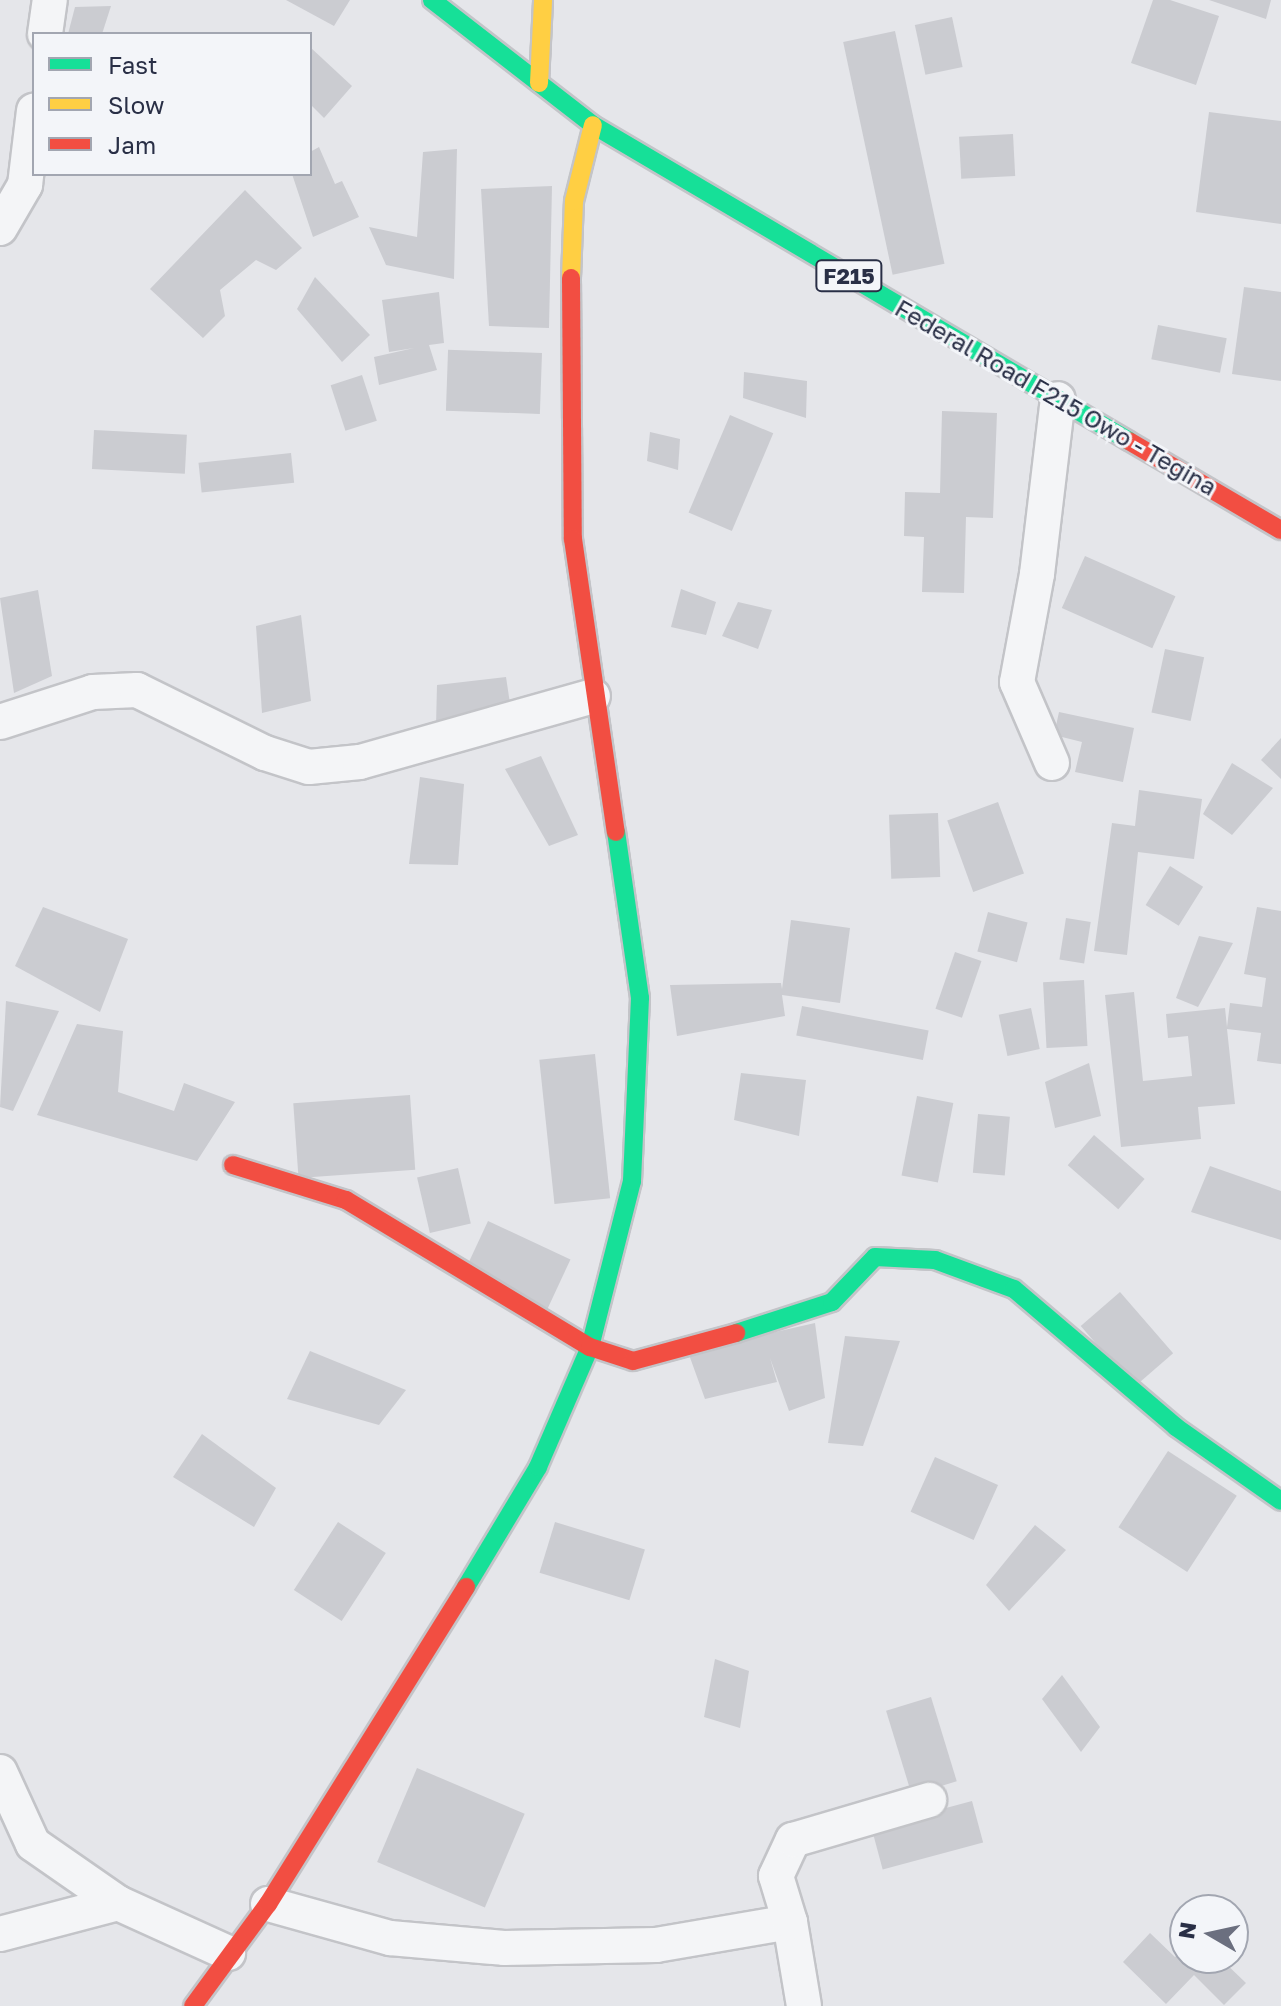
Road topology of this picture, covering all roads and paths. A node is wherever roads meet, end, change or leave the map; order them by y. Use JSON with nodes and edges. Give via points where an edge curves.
{"nodes":[{"id":1,"x":50,"y":0,"type":"edge"},
{"id":2,"x":432,"y":0,"type":"edge"},
{"id":3,"x":543,"y":0,"type":"edge"},
{"id":4,"x":45,"y":32,"type":"edge"},
{"id":5,"x":539,"y":83,"type":"junction"},
{"id":6,"x":593,"y":125,"type":"junction"},
{"id":7,"x":32,"y":127,"type":"edge"},
{"id":8,"x":0,"y":228,"type":"edge"},
{"id":9,"x":1058,"y":399,"type":"junction"},
{"id":10,"x":1281,"y":530,"type":"edge"},
{"id":11,"x":593,"y":696,"type":"junction"},
{"id":12,"x":0,"y":722,"type":"edge"},
{"id":13,"x":1052,"y":763,"type":"dead end"},
{"id":14,"x":233,"y":1165,"type":"dead end"},
{"id":15,"x":590,"y":1347,"type":"junction"},
{"id":16,"x":1281,"y":1501,"type":"edge"},
{"id":17,"x":0,"y":1772,"type":"edge"},
{"id":18,"x":929,"y":1800,"type":"dead end"},
{"id":19,"x":118,"y":1903,"type":"junction"},
{"id":20,"x":268,"y":1904,"type":"junction"},
{"id":21,"x":790,"y":1922,"type":"junction"},
{"id":22,"x":0,"y":1934,"type":"edge"},
{"id":23,"x":228,"y":1953,"type":"junction"},
{"id":24,"x":193,"y":2006,"type":"edge"},
{"id":25,"x":804,"y":2006,"type":"edge"}],
"edges":[{"from":1,"to":4,"type":"street"},
{"from":2,"to":5,"type":"street","name":"Federal Road F215 Owo - Tegina","number":"F215"},
{"from":3,"to":5,"type":"street"},
{"from":5,"to":6,"type":"street","name":"Federal Road F215 Owo - Tegina","number":"F215"},
{"from":6,"to":9,"type":"street","name":"Federal Road F215 Owo - Tegina","number":"F215"},
{"from":6,"to":11,"type":"street","via":[[574,201],[569,329],[573,539]]},
{"from":7,"to":8,"type":"street","via":[[25,185]]},
{"from":9,"to":10,"type":"street","name":"Federal Road F215 Owo - Tegina","number":"F215"},
{"from":9,"to":13,"type":"street","via":[[1037,574],[1017,682]]},
{"from":11,"to":12,"type":"street","via":[[360,762],[309,767],[265,753],[137,690],[93,692]]},
{"from":11,"to":15,"type":"street","via":[[640,998],[632,1181]]},
{"from":14,"to":15,"type":"street","via":[[346,1200]]},
{"from":15,"to":16,"type":"street","via":[[633,1361],[676,1353],[832,1302],[875,1257],[935,1260],[1014,1289],[1176,1427]]},
{"from":15,"to":20,"type":"street","via":[[538,1467],[407,1687]]},
{"from":17,"to":19,"type":"street","via":[[33,1844]]},
{"from":18,"to":21,"type":"street","via":[[793,1840],[776,1876]]},
{"from":19,"to":22,"type":"street"},
{"from":19,"to":23,"type":"street"},
{"from":20,"to":21,"type":"street","via":[[390,1938],[504,1948],[656,1945]]},
{"from":20,"to":23,"type":"street"},
{"from":21,"to":25,"type":"street"},
{"from":23,"to":24,"type":"street"}]}
